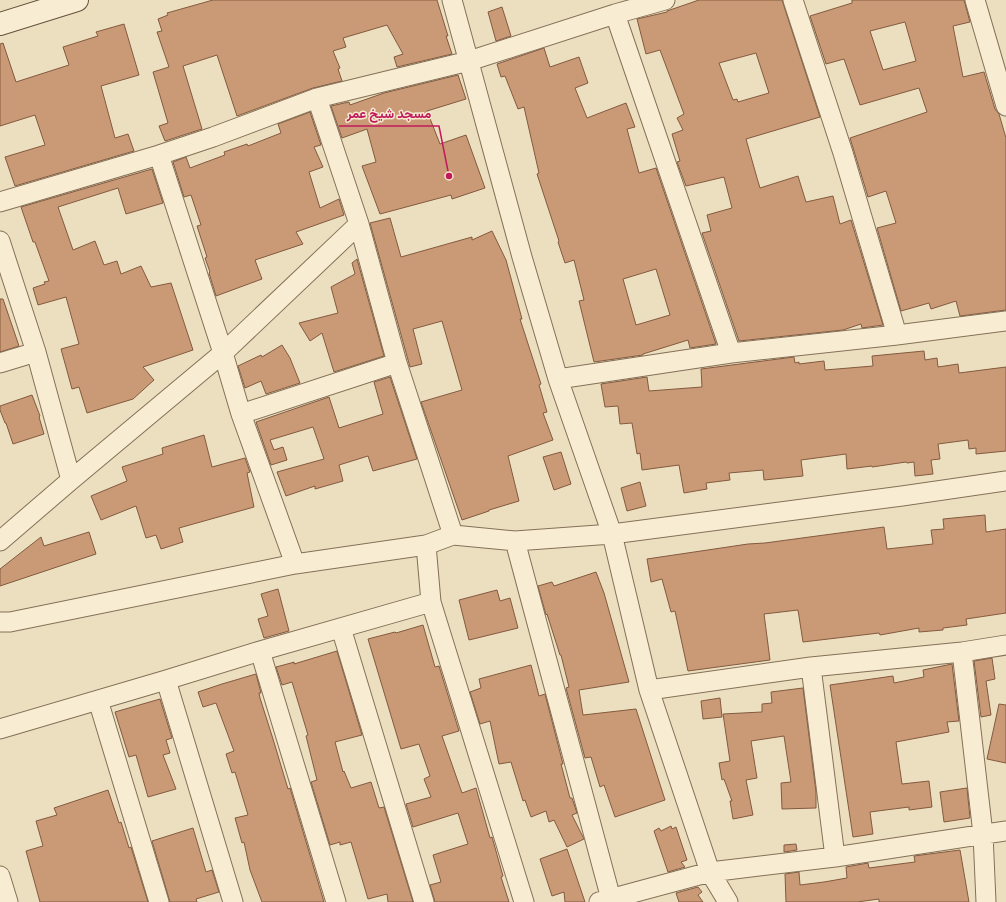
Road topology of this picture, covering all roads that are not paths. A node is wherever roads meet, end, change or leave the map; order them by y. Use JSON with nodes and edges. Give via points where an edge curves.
{"nodes":[{"id":1,"x":77,"y":0,"type":"edge"},
{"id":2,"x":452,"y":0,"type":"edge"},
{"id":3,"x":665,"y":0,"type":"edge"},
{"id":4,"x":793,"y":0,"type":"edge"},
{"id":5,"x":976,"y":0,"type":"edge"},
{"id":6,"x":615,"y":14,"type":"junction"},
{"id":7,"x":0,"y":24,"type":"edge"},
{"id":8,"x":469,"y":61,"type":"junction"},
{"id":9,"x":317,"y":98,"type":"junction"},
{"id":10,"x":1006,"y":106,"type":"edge"},
{"id":11,"x":159,"y":155,"type":"junction"},
{"id":12,"x":0,"y":202,"type":"edge"},
{"id":13,"x":359,"y":224,"type":"junction"},
{"id":14,"x":0,"y":241,"type":"edge"},
{"id":15,"x":1006,"y":321,"type":"edge"},
{"id":16,"x":896,"y":335,"type":"junction"},
{"id":17,"x":36,"y":352,"type":"junction"},
{"id":18,"x":223,"y":353,"type":"junction"},
{"id":19,"x":731,"y":353,"type":"junction"},
{"id":20,"x":397,"y":363,"type":"junction"},
{"id":21,"x":0,"y":364,"type":"edge"},
{"id":22,"x":558,"y":379,"type":"junction"},
{"id":23,"x":241,"y":414,"type":"junction"},
{"id":24,"x":71,"y":480,"type":"junction"},
{"id":25,"x":1006,"y":481,"type":"edge"},
{"id":26,"x":612,"y":534,"type":"junction"},
{"id":27,"x":453,"y":535,"type":"junction"},
{"id":28,"x":0,"y":541,"type":"edge"},
{"id":29,"x":516,"y":541,"type":"junction"},
{"id":30,"x":426,"y":545,"type":"junction"},
{"id":31,"x":295,"y":564,"type":"junction"},
{"id":32,"x":431,"y":602,"type":"junction"},
{"id":33,"x":0,"y":622,"type":"edge"},
{"id":34,"x":341,"y":628,"type":"junction"},
{"id":35,"x":1006,"y":645,"type":"edge"},
{"id":36,"x":260,"y":650,"type":"junction"},
{"id":37,"x":962,"y":652,"type":"junction"},
{"id":38,"x":811,"y":667,"type":"junction"},
{"id":39,"x":166,"y":680,"type":"junction"},
{"id":40,"x":649,"y":690,"type":"junction"},
{"id":41,"x":98,"y":700,"type":"junction"},
{"id":42,"x":0,"y":730,"type":"edge"},
{"id":43,"x":1006,"y":831,"type":"edge"},
{"id":44,"x":983,"y":834,"type":"junction"},
{"id":45,"x":835,"y":857,"type":"junction"},
{"id":46,"x":710,"y":872,"type":"junction"},
{"id":47,"x":0,"y":876,"type":"edge"},
{"id":48,"x":605,"y":901,"type":"edge"},
{"id":49,"x":8,"y":902,"type":"edge"},
{"id":50,"x":159,"y":902,"type":"edge"},
{"id":51,"x":234,"y":902,"type":"edge"},
{"id":52,"x":336,"y":902,"type":"edge"},
{"id":53,"x":424,"y":902,"type":"edge"},
{"id":54,"x":524,"y":902,"type":"edge"},
{"id":55,"x":728,"y":902,"type":"edge"},
{"id":56,"x":986,"y":902,"type":"edge"}],
"edges":[{"from":1,"to":7,"type":"main road"},
{"from":2,"to":8,"type":"street"},
{"from":3,"to":6,"type":"street"},
{"from":4,"to":16,"type":"street","via":[[843,153]]},
{"from":5,"to":10,"type":"street"},
{"from":6,"to":8,"type":"street"},
{"from":6,"to":19,"type":"street"},
{"from":8,"to":9,"type":"street"},
{"from":8,"to":22,"type":"street"},
{"from":9,"to":11,"type":"street"},
{"from":9,"to":13,"type":"street"},
{"from":11,"to":12,"type":"street"},
{"from":11,"to":18,"type":"street"},
{"from":13,"to":18,"type":"street"},
{"from":13,"to":20,"type":"street"},
{"from":14,"to":17,"type":"street"},
{"from":15,"to":16,"type":"street"},
{"from":16,"to":19,"type":"street"},
{"from":17,"to":21,"type":"street"},
{"from":17,"to":24,"type":"street"},
{"from":18,"to":23,"type":"street"},
{"from":18,"to":24,"type":"street"},
{"from":19,"to":22,"type":"street"},
{"from":20,"to":23,"type":"street"},
{"from":20,"to":27,"type":"street"},
{"from":22,"to":26,"type":"street"},
{"from":23,"to":31,"type":"street"},
{"from":24,"to":28,"type":"street"},
{"from":25,"to":26,"type":"street"},
{"from":26,"to":29,"type":"street"},
{"from":26,"to":40,"type":"street"},
{"from":27,"to":29,"type":"street"},
{"from":27,"to":30,"type":"street"},
{"from":29,"to":48,"type":"street"},
{"from":30,"to":31,"type":"street"},
{"from":30,"to":32,"type":"street"},
{"from":31,"to":33,"type":"street"},
{"from":32,"to":34,"type":"street"},
{"from":32,"to":54,"type":"street"},
{"from":34,"to":36,"type":"street"},
{"from":34,"to":53,"type":"street"},
{"from":35,"to":37,"type":"street"},
{"from":36,"to":39,"type":"street"},
{"from":36,"to":52,"type":"street"},
{"from":37,"to":38,"type":"street"},
{"from":37,"to":44,"type":"street"},
{"from":38,"to":40,"type":"street"},
{"from":38,"to":45,"type":"street"},
{"from":39,"to":41,"type":"street"},
{"from":39,"to":51,"type":"street"},
{"from":40,"to":46,"type":"street"},
{"from":41,"to":42,"type":"street"},
{"from":41,"to":50,"type":"street"},
{"from":43,"to":44,"type":"street"},
{"from":44,"to":45,"type":"street"},
{"from":44,"to":56,"type":"street"},
{"from":45,"to":46,"type":"street"},
{"from":46,"to":48,"type":"street"},
{"from":46,"to":55,"type":"street"},
{"from":47,"to":49,"type":"street"}]}
